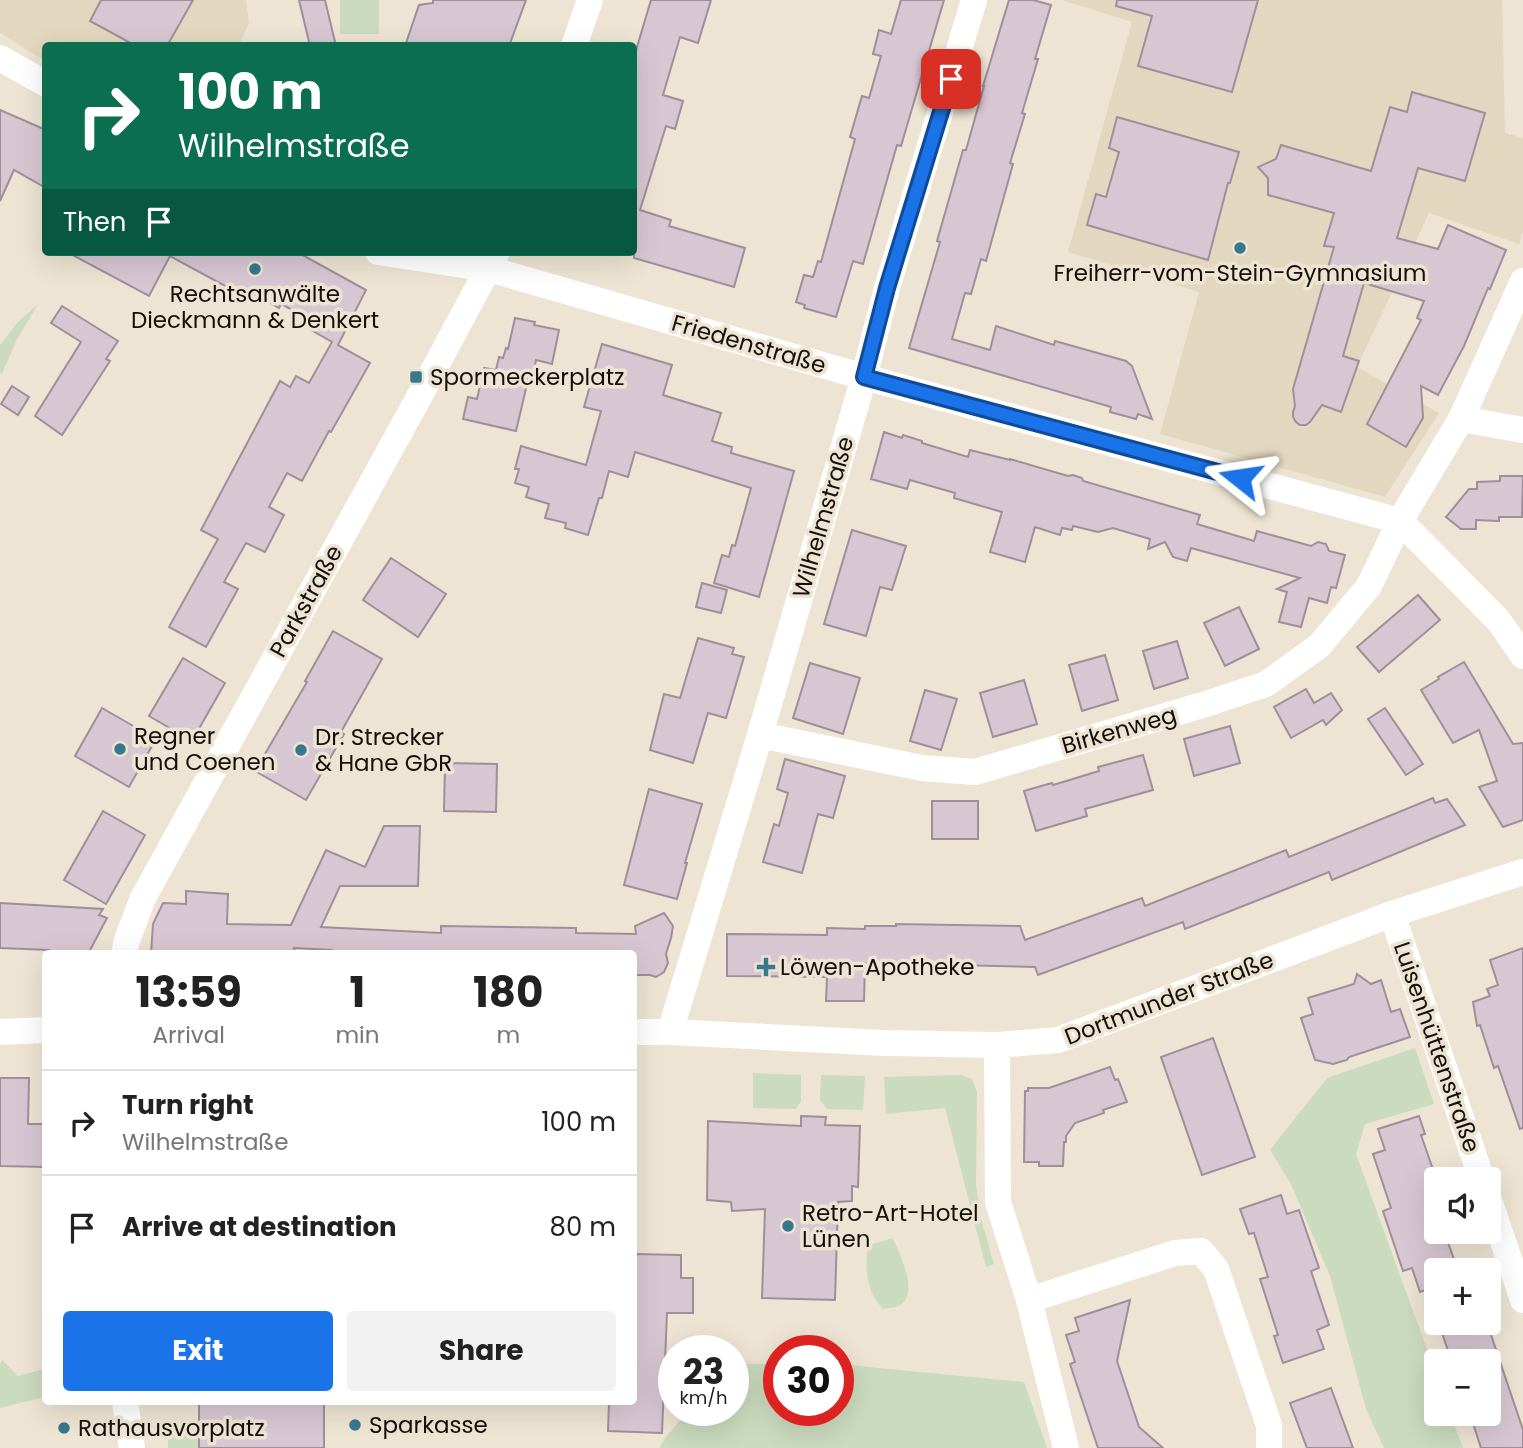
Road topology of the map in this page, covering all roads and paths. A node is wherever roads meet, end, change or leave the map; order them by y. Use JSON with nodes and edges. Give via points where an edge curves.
{"nodes":[{"id":1,"x":590,"y":0,"type":"edge"},
{"id":2,"x":974,"y":0,"type":"edge"},
{"id":3,"x":575,"y":42,"type":"edge"},
{"id":4,"x":0,"y":58,"type":"edge"},
{"id":5,"x":42,"y":82,"type":"edge"},
{"id":6,"x":436,"y":256,"type":"edge"},
{"id":7,"x":493,"y":260,"type":"edge"},
{"id":8,"x":1523,"y":281,"type":"edge"},
{"id":9,"x":864,"y":377,"type":"junction"},
{"id":10,"x":1461,"y":419,"type":"junction"},
{"id":11,"x":1523,"y":430,"type":"edge"},
{"id":12,"x":1400,"y":521,"type":"junction"},
{"id":13,"x":1523,"y":656,"type":"edge"},
{"id":14,"x":760,"y":735,"type":"junction"},
{"id":15,"x":1523,"y":872,"type":"edge"},
{"id":16,"x":1392,"y":914,"type":"junction"},
{"id":17,"x":125,"y":950,"type":"edge"},
{"id":18,"x":42,"y":1030,"type":"edge"},
{"id":19,"x":0,"y":1032,"type":"edge"},
{"id":20,"x":637,"y":1032,"type":"edge"},
{"id":21,"x":670,"y":1032,"type":"junction"},
{"id":22,"x":997,"y":1045,"type":"junction"},
{"id":23,"x":1478,"y":1167,"type":"edge"},
{"id":24,"x":1501,"y":1235,"type":"edge"},
{"id":25,"x":1029,"y":1300,"type":"junction"},
{"id":26,"x":1523,"y":1300,"type":"edge"},
{"id":27,"x":125,"y":1405,"type":"edge"},
{"id":28,"x":132,"y":1448,"type":"edge"},
{"id":29,"x":1066,"y":1448,"type":"edge"},
{"id":30,"x":1269,"y":1448,"type":"edge"}],
"edges":[{"from":1,"to":3,"type":"street"},
{"from":2,"to":9,"type":"street","name":"Wilhelmstraße"},
{"from":4,"to":5,"type":"street"},
{"from":6,"to":7,"type":"street"},
{"from":7,"to":9,"type":"street","name":"Friedenstraße"},
{"from":7,"to":17,"type":"street","name":"Parkstraße","via":[[143,898]]},
{"from":8,"to":10,"type":"street","name":"Birkenweg"},
{"from":9,"to":12,"type":"street","name":"Friedenstraße"},
{"from":9,"to":14,"type":"street","name":"Wilhelmstraße"},
{"from":10,"to":11,"type":"street"},
{"from":10,"to":12,"type":"street","name":"Birkenweg"},
{"from":12,"to":13,"type":"street","via":[[1499,621]]},
{"from":12,"to":14,"type":"street","name":"Birkenweg","via":[[1369,586],[1319,646],[1266,684],[975,772],[922,768]]},
{"from":14,"to":21,"type":"street","name":"Wilhelmstraße"},
{"from":15,"to":16,"type":"street","name":"Dortmunder Straße"},
{"from":16,"to":22,"type":"street","name":"Dortmunder Straße","via":[[1058,1040]]},
{"from":16,"to":23,"type":"street","name":"Luisenhüttenstraße"},
{"from":18,"to":19,"type":"street"},
{"from":20,"to":21,"type":"street","name":"Dortmunder Straße"},
{"from":21,"to":22,"type":"street","name":"Dortmunder Straße"},
{"from":22,"to":25,"type":"street","via":[[998,1202]]},
{"from":24,"to":26,"type":"street"},
{"from":25,"to":29,"type":"street"},
{"from":25,"to":30,"type":"street","via":[[1175,1253],[1201,1251],[1216,1269],[1269,1425]]},
{"from":27,"to":28,"type":"street"}]}
